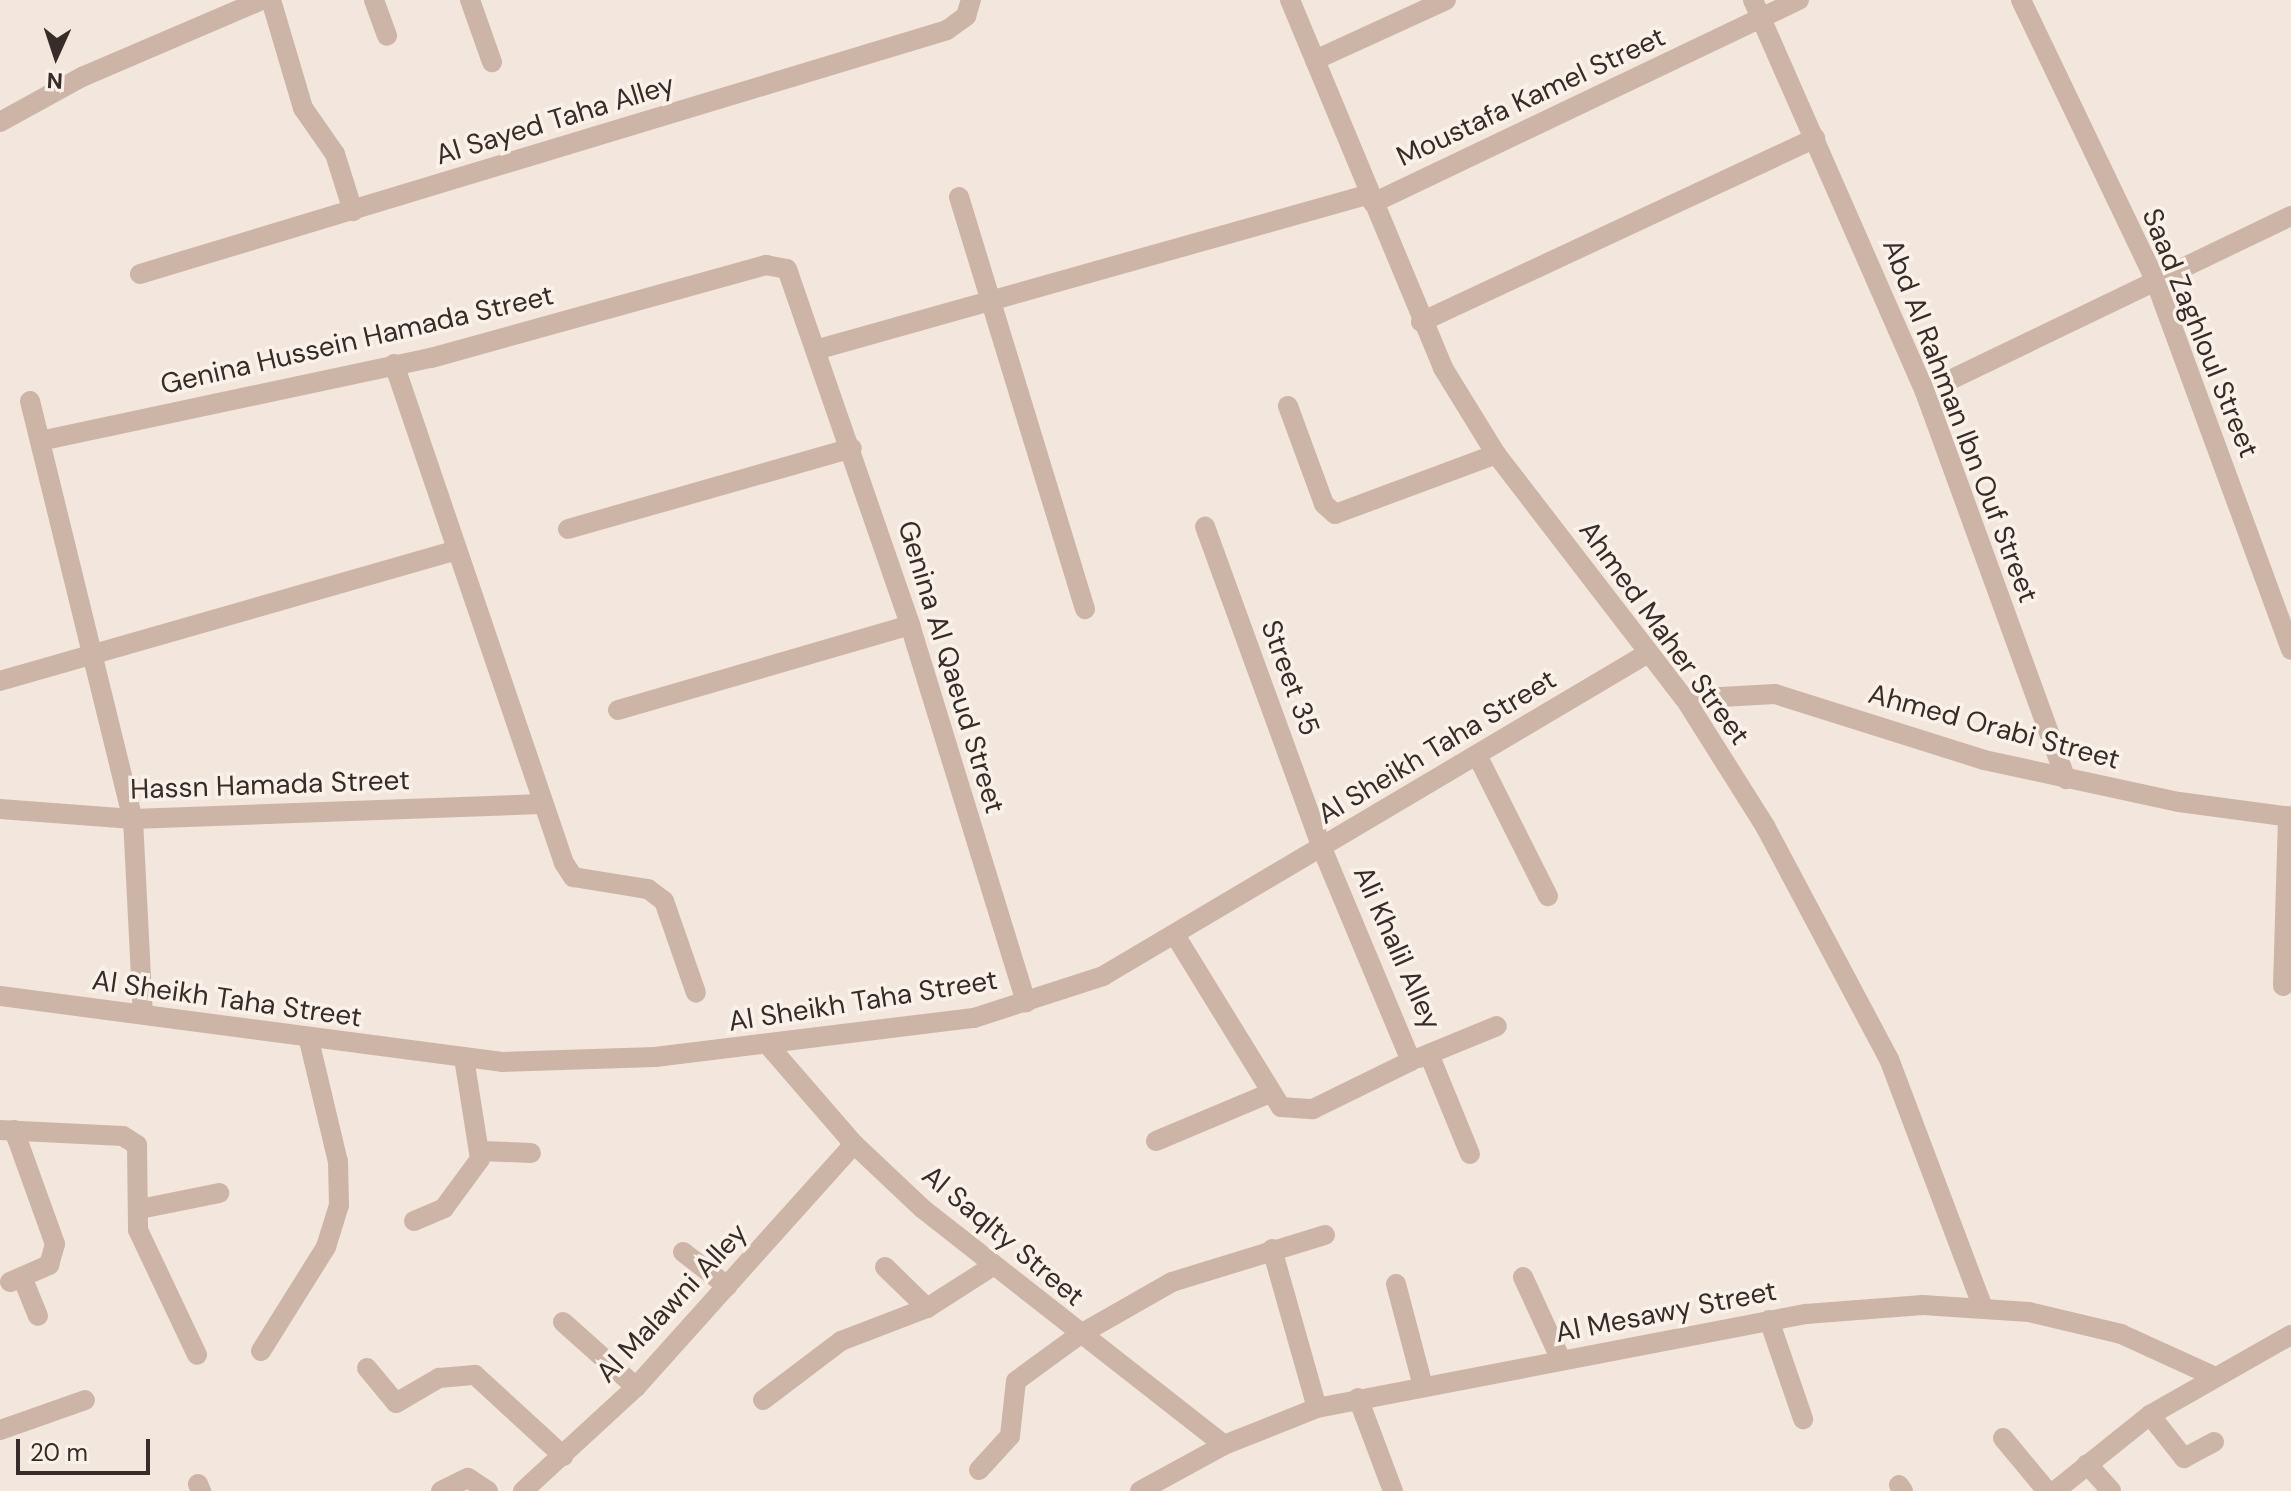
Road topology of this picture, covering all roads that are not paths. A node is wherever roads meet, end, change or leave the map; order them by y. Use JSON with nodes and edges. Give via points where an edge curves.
{"nodes":[{"id":1,"x":262,"y":0,"type":"edge"},
{"id":2,"x":271,"y":0,"type":"edge"},
{"id":3,"x":374,"y":0,"type":"edge"},
{"id":4,"x":470,"y":0,"type":"edge"},
{"id":5,"x":971,"y":0,"type":"edge"},
{"id":6,"x":1290,"y":0,"type":"edge"},
{"id":7,"x":1446,"y":0,"type":"edge"},
{"id":8,"x":1799,"y":0,"type":"edge"},
{"id":9,"x":2021,"y":0,"type":"edge"},
{"id":10,"x":1757,"y":9,"type":"edge"},
{"id":11,"x":387,"y":36,"type":"dead end"},
{"id":12,"x":1315,"y":60,"type":"junction"},
{"id":13,"x":492,"y":62,"type":"dead end"},
{"id":14,"x":0,"y":122,"type":"edge"},
{"id":15,"x":1815,"y":138,"type":"junction"},
{"id":16,"x":959,"y":197,"type":"dead end"},
{"id":17,"x":1372,"y":198,"type":"junction"},
{"id":18,"x":353,"y":211,"type":"junction"},
{"id":19,"x":2291,"y":216,"type":"edge"},
{"id":20,"x":140,"y":274,"type":"dead end"},
{"id":21,"x":2155,"y":280,"type":"junction"},
{"id":22,"x":990,"y":301,"type":"junction"},
{"id":23,"x":1421,"y":322,"type":"junction"},
{"id":24,"x":819,"y":349,"type":"junction"},
{"id":25,"x":394,"y":364,"type":"junction"},
{"id":26,"x":1925,"y":392,"type":"junction"},
{"id":27,"x":30,"y":401,"type":"dead end"},
{"id":28,"x":1288,"y":406,"type":"dead end"},
{"id":29,"x":40,"y":441,"type":"junction"},
{"id":30,"x":852,"y":448,"type":"junction"},
{"id":31,"x":1496,"y":454,"type":"junction"},
{"id":32,"x":1205,"y":527,"type":"dead end"},
{"id":33,"x":568,"y":529,"type":"dead end"},
{"id":34,"x":457,"y":550,"type":"junction"},
{"id":35,"x":2282,"y":600,"type":"edge"},
{"id":36,"x":1085,"y":609,"type":"dead end"},
{"id":37,"x":910,"y":625,"type":"junction"},
{"id":38,"x":2291,"y":650,"type":"edge"},
{"id":39,"x":93,"y":651,"type":"junction"},
{"id":40,"x":1645,"y":655,"type":"junction"},
{"id":41,"x":0,"y":681,"type":"edge"},
{"id":42,"x":1685,"y":699,"type":"junction"},
{"id":43,"x":618,"y":710,"type":"dead end"},
{"id":44,"x":1477,"y":755,"type":"junction"},
{"id":45,"x":2066,"y":779,"type":"junction"},
{"id":46,"x":542,"y":804,"type":"junction"},
{"id":47,"x":0,"y":809,"type":"edge"},
{"id":48,"x":2290,"y":816,"type":"edge"},
{"id":49,"x":133,"y":819,"type":"junction"},
{"id":50,"x":1322,"y":848,"type":"junction"},
{"id":51,"x":1548,"y":896,"type":"dead end"},
{"id":52,"x":1175,"y":935,"type":"junction"},
{"id":53,"x":2283,"y":986,"type":"dead end"},
{"id":54,"x":696,"y":993,"type":"dead end"},
{"id":55,"x":0,"y":996,"type":"edge"},
{"id":56,"x":1026,"y":1003,"type":"junction"},
{"id":57,"x":143,"y":1014,"type":"junction"},
{"id":58,"x":1497,"y":1026,"type":"dead end"},
{"id":59,"x":309,"y":1040,"type":"junction"},
{"id":60,"x":769,"y":1046,"type":"junction"},
{"id":61,"x":464,"y":1058,"type":"junction"},
{"id":62,"x":1420,"y":1058,"type":"junction"},
{"id":63,"x":1270,"y":1093,"type":"junction"},
{"id":64,"x":7,"y":1130,"type":"edge"},
{"id":65,"x":1156,"y":1141,"type":"dead end"},
{"id":66,"x":854,"y":1144,"type":"junction"},
{"id":67,"x":482,"y":1151,"type":"junction"},
{"id":68,"x":531,"y":1153,"type":"dead end"},
{"id":69,"x":1470,"y":1154,"type":"dead end"},
{"id":70,"x":219,"y":1193,"type":"dead end"},
{"id":71,"x":140,"y":1209,"type":"junction"},
{"id":72,"x":414,"y":1221,"type":"dead end"},
{"id":73,"x":1325,"y":1235,"type":"dead end"},
{"id":74,"x":1272,"y":1249,"type":"junction"},
{"id":75,"x":683,"y":1252,"type":"dead end"},
{"id":76,"x":885,"y":1267,"type":"dead end"},
{"id":77,"x":991,"y":1267,"type":"junction"},
{"id":78,"x":1523,"y":1277,"type":"dead end"},
{"id":79,"x":1396,"y":1284,"type":"dead end"},
{"id":80,"x":727,"y":1286,"type":"junction"},
{"id":81,"x":1982,"y":1305,"type":"junction"},
{"id":82,"x":927,"y":1308,"type":"junction"},
{"id":83,"x":38,"y":1316,"type":"dead end"},
{"id":84,"x":1769,"y":1320,"type":"junction"},
{"id":85,"x":563,"y":1322,"type":"dead end"},
{"id":86,"x":1079,"y":1335,"type":"junction"},
{"id":87,"x":2289,"y":1340,"type":"edge"},
{"id":88,"x":261,"y":1351,"type":"dead end"},
{"id":89,"x":197,"y":1355,"type":"dead end"},
{"id":90,"x":1561,"y":1360,"type":"junction"},
{"id":91,"x":367,"y":1368,"type":"dead end"},
{"id":92,"x":2213,"y":1376,"type":"junction"},
{"id":93,"x":1423,"y":1386,"type":"junction"},
{"id":94,"x":636,"y":1387,"type":"junction"},
{"id":95,"x":1358,"y":1398,"type":"junction"},
{"id":96,"x":85,"y":1400,"type":"dead end"},
{"id":97,"x":763,"y":1400,"type":"dead end"},
{"id":98,"x":1317,"y":1408,"type":"junction"},
{"id":99,"x":2150,"y":1415,"type":"junction"},
{"id":100,"x":1803,"y":1419,"type":"dead end"},
{"id":101,"x":0,"y":1430,"type":"edge"},
{"id":102,"x":2003,"y":1438,"type":"dead end"},
{"id":103,"x":2214,"y":1442,"type":"dead end"},
{"id":104,"x":1224,"y":1445,"type":"junction"},
{"id":105,"x":563,"y":1456,"type":"junction"},
{"id":106,"x":2087,"y":1464,"type":"junction"},
{"id":107,"x":979,"y":1470,"type":"dead end"},
{"id":108,"x":441,"y":1491,"type":"edge"},
{"id":109,"x":488,"y":1491,"type":"edge"},
{"id":110,"x":523,"y":1491,"type":"edge"},
{"id":111,"x":1140,"y":1491,"type":"edge"},
{"id":112,"x":1393,"y":1491,"type":"edge"},
{"id":113,"x":2047,"y":1491,"type":"edge"},
{"id":114,"x":2055,"y":1491,"type":"edge"},
{"id":115,"x":2111,"y":1491,"type":"edge"}],
"edges":[{"from":1,"to":14,"type":"street","via":[[82,77]]},
{"from":2,"to":18,"type":"street","via":[[303,108],[335,154]]},
{"from":3,"to":11,"type":"street"},
{"from":4,"to":13,"type":"street"},
{"from":5,"to":18,"type":"street","name":"Al Sayed Taha Alley","via":[[966,16],[947,30]]},
{"from":6,"to":12,"type":"street","name":"Ahmed Maher Street"},
{"from":7,"to":12,"type":"street"},
{"from":8,"to":10,"type":"street","name":"Moustafa Kamel Street"},
{"from":9,"to":21,"type":"street","name":"Saad Zaghloul Street"},
{"from":10,"to":15,"type":"street","name":"Abd Al Rahman Ibn Ouf Street"},
{"from":10,"to":17,"type":"street","name":"Moustafa Kamel Street"},
{"from":12,"to":17,"type":"street","name":"Ahmed Maher Street"},
{"from":15,"to":23,"type":"street"},
{"from":15,"to":26,"type":"street","name":"Abd Al Rahman Ibn Ouf Street"},
{"from":16,"to":22,"type":"street"},
{"from":17,"to":22,"type":"street","name":"Moustafa Kamel Street"},
{"from":17,"to":23,"type":"street","name":"Ahmed Maher Street"},
{"from":18,"to":20,"type":"street","name":"Al Sayed Taha Alley"},
{"from":19,"to":21,"type":"street"},
{"from":21,"to":26,"type":"street"},
{"from":21,"to":35,"type":"street","name":"Saad Zaghloul Street"},
{"from":22,"to":24,"type":"street","name":"Moustafa Kamel Street"},
{"from":22,"to":36,"type":"street"},
{"from":23,"to":31,"type":"street","name":"Ahmed Maher Street"},
{"from":24,"to":25,"type":"street","name":"Genina Hussein Hamada Street","via":[[795,277],[766,265]]},
{"from":24,"to":30,"type":"street","name":"Genina Al Qaeud Street"},
{"from":25,"to":29,"type":"street","name":"Genina Hussein Hamada Street"},
{"from":25,"to":34,"type":"street"},
{"from":26,"to":45,"type":"street","name":"Abd Al Rahman Ibn Ouf Street"},
{"from":27,"to":29,"type":"street"},
{"from":28,"to":31,"type":"street","via":[[1324,504],[1335,514]]},
{"from":29,"to":39,"type":"street"},
{"from":30,"to":33,"type":"street"},
{"from":30,"to":37,"type":"street","name":"Genina Al Qaeud Street"},
{"from":31,"to":40,"type":"street","name":"Ahmed Maher Street"},
{"from":32,"to":50,"type":"street","name":"Street 35"},
{"from":34,"to":39,"type":"street"},
{"from":34,"to":46,"type":"street"},
{"from":35,"to":38,"type":"street","name":"Saad Zaghloul Street"},
{"from":37,"to":43,"type":"street"},
{"from":37,"to":56,"type":"street","name":"Genina Al Qaeud Street"},
{"from":39,"to":41,"type":"street"},
{"from":39,"to":49,"type":"street"},
{"from":40,"to":42,"type":"street","name":"Ahmed Maher Street"},
{"from":40,"to":44,"type":"street","name":"Al Sheikh Taha Street"},
{"from":42,"to":45,"type":"street","name":"Ahmed Orabi Street","via":[[1775,694]]},
{"from":42,"to":81,"type":"street","name":"Ahmed Maher Street","via":[[1787,864],[1882,1046]]},
{"from":44,"to":50,"type":"street","name":"Al Sheikh Taha Street"},
{"from":44,"to":51,"type":"street"},
{"from":45,"to":48,"type":"street","name":"Ahmed Orabi Street"},
{"from":46,"to":49,"type":"street","name":"Hassn Hamada Street"},
{"from":46,"to":54,"type":"street","via":[[573,877],[648,889],[664,901]]},
{"from":47,"to":49,"type":"street","name":"Hassn Hamada Street"},
{"from":48,"to":53,"type":"street"},
{"from":49,"to":57,"type":"street"},
{"from":50,"to":52,"type":"street","name":"Al Sheikh Taha Street"},
{"from":50,"to":62,"type":"street","name":"Ali Khalil Alley"},
{"from":52,"to":56,"type":"street","name":"Al Sheikh Taha Street","via":[[1103,976]]},
{"from":52,"to":63,"type":"street","name":"Ali Khalil Alley"},
{"from":55,"to":57,"type":"street","name":"Al Sheikh Taha Street"},
{"from":56,"to":60,"type":"street","name":"Al Sheikh Taha Street","via":[[974,1018]]},
{"from":57,"to":59,"type":"street","name":"Al Sheikh Taha Street"},
{"from":58,"to":62,"type":"street"},
{"from":59,"to":61,"type":"street","name":"Al Sheikh Taha Street"},
{"from":59,"to":88,"type":"street","via":[[338,1162],[339,1205],[326,1247]]},
{"from":60,"to":61,"type":"street","name":"Al Sheikh Taha Street","via":[[579,1063]]},
{"from":60,"to":66,"type":"street","name":"Al Saqlty Street"},
{"from":61,"to":67,"type":"street"},
{"from":62,"to":63,"type":"street","name":"Ali Khalil Alley","via":[[1303,1112],[1281,1107]]},
{"from":62,"to":69,"type":"street"},
{"from":63,"to":65,"type":"street"},
{"from":64,"to":71,"type":"street","via":[[131,1139],[140,1153]]},
{"from":64,"to":83,"type":"street","via":[[55,1244],[49,1265],[16,1280]]},
{"from":66,"to":77,"type":"street","name":"Al Saqlty Street"},
{"from":66,"to":80,"type":"street","name":"Al Malawni Alley"},
{"from":67,"to":68,"type":"street"},
{"from":67,"to":72,"type":"street","via":[[444,1208]]},
{"from":70,"to":71,"type":"street"},
{"from":71,"to":89,"type":"street","via":[[140,1240]]},
{"from":73,"to":74,"type":"street"},
{"from":74,"to":86,"type":"street","via":[[1172,1282]]},
{"from":74,"to":98,"type":"street"},
{"from":75,"to":80,"type":"street"},
{"from":76,"to":82,"type":"street"},
{"from":77,"to":82,"type":"street"},
{"from":77,"to":86,"type":"street","name":"Al Saqlty Street"},
{"from":78,"to":90,"type":"street"},
{"from":79,"to":93,"type":"street"},
{"from":80,"to":94,"type":"street","name":"Al Malawni Alley"},
{"from":81,"to":84,"type":"street","name":"Al Mesawy Street"},
{"from":81,"to":92,"type":"street","name":"Al Mesawy Street","via":[[2121,1334]]},
{"from":82,"to":97,"type":"street","via":[[841,1341]]},
{"from":84,"to":90,"type":"street","name":"Al Mesawy Street"},
{"from":84,"to":100,"type":"street"},
{"from":85,"to":94,"type":"street"},
{"from":86,"to":104,"type":"street","name":"Al Saqlty Street"},
{"from":86,"to":107,"type":"street","via":[[1016,1381],[1010,1436]]},
{"from":87,"to":92,"type":"street"},
{"from":90,"to":93,"type":"street","name":"Al Mesawy Street"},
{"from":91,"to":105,"type":"street","via":[[396,1403],[439,1378],[475,1375]]},
{"from":92,"to":99,"type":"street"},
{"from":93,"to":95,"type":"street","name":"Al Mesawy Street"},
{"from":94,"to":105,"type":"street","name":"Al Malawni Alley"},
{"from":95,"to":98,"type":"street","name":"Al Mesawy Street"},
{"from":95,"to":112,"type":"street"},
{"from":96,"to":101,"type":"street"},
{"from":98,"to":104,"type":"street","name":"Al Mesawy Street"},
{"from":99,"to":103,"type":"street","via":[[2184,1458]]},
{"from":99,"to":106,"type":"street"},
{"from":102,"to":113,"type":"street"},
{"from":104,"to":111,"type":"street","name":"Al Mesawy Street"},
{"from":105,"to":110,"type":"street","name":"Al Malawni Alley"},
{"from":106,"to":114,"type":"street"},
{"from":106,"to":115,"type":"street"},
{"from":108,"to":109,"type":"street","via":[[468,1478]]}]}
